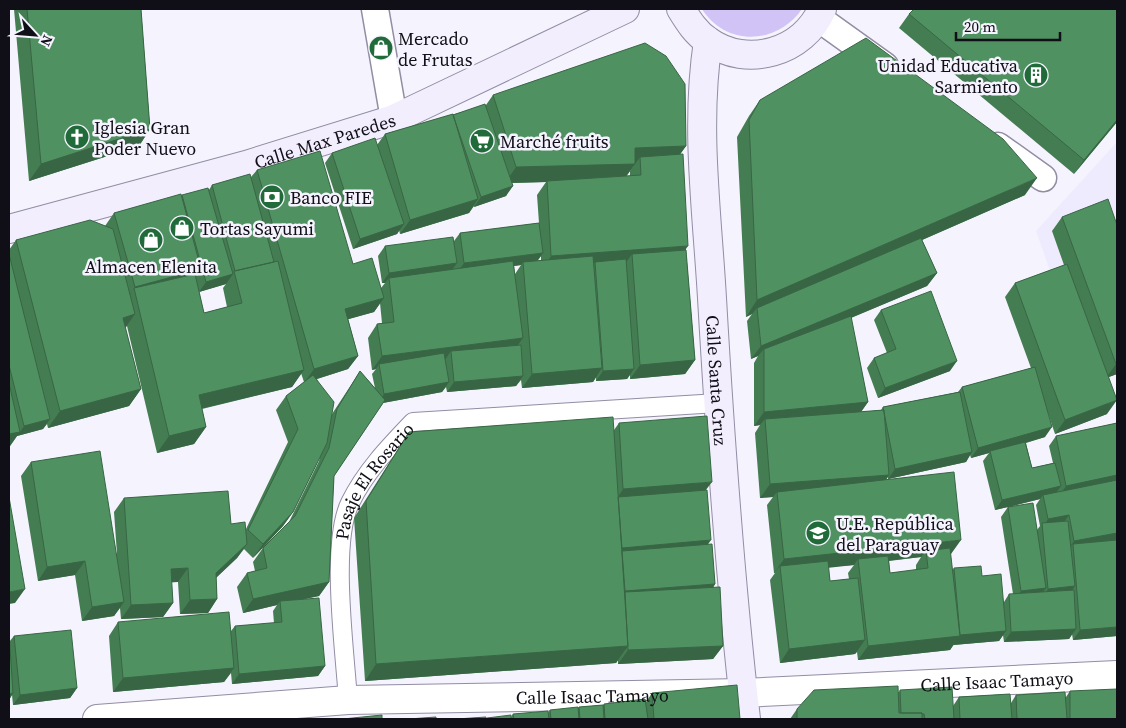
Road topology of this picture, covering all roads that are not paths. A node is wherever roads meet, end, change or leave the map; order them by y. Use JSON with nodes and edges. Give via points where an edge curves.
{"nodes":[{"id":1,"x":375,"y":9,"type":"edge"},
{"id":2,"x":625,"y":9,"type":"edge"},
{"id":3,"x":681,"y":9,"type":"edge"},
{"id":4,"x":820,"y":13,"type":"edge"},
{"id":5,"x":708,"y":41,"type":"junction"},
{"id":6,"x":906,"y":81,"type":"edge"},
{"id":7,"x":394,"y":119,"type":"junction"},
{"id":8,"x":978,"y":132,"type":"edge"},
{"id":9,"x":1043,"y":178,"type":"dead end"},
{"id":10,"x":9,"y":229,"type":"edge"},
{"id":11,"x":718,"y":403,"type":"junction"},
{"id":12,"x":1117,"y":675,"type":"edge"},
{"id":13,"x":743,"y":693,"type":"junction"},
{"id":14,"x":348,"y":700,"type":"junction"},
{"id":15,"x":98,"y":719,"type":"edge"},
{"id":16,"x":746,"y":719,"type":"edge"}],
"edges":[{"from":1,"to":7,"type":"street"},
{"from":2,"to":7,"type":"main road","name":"Calle Max Paredes"},
{"from":3,"to":5,"type":"main road","via":[[691,26]]},
{"from":4,"to":5,"type":"main road","via":[[797,41],[768,54],[736,54]]},
{"from":4,"to":6,"type":"street"},
{"from":5,"to":11,"type":"main road","name":"Calle Santa Cruz","via":[[702,117]]},
{"from":7,"to":10,"type":"main road","name":"Calle Max Paredes","via":[[246,165]]},
{"from":8,"to":9,"type":"street"},
{"from":11,"to":13,"type":"main road","name":"Calle Santa Cruz"},
{"from":11,"to":14,"type":"lane","name":"Pasaje El Rosario","via":[[413,422],[380,456],[349,504],[339,548]]},
{"from":12,"to":13,"type":"street","name":"Calle Isaac Tamayo"},
{"from":13,"to":14,"type":"street","name":"Calle Isaac Tamayo"},
{"from":13,"to":16,"type":"main road","name":"Calle Santa Cruz"},
{"from":14,"to":15,"type":"street","name":"Calle Isaac Tamayo"}]}
